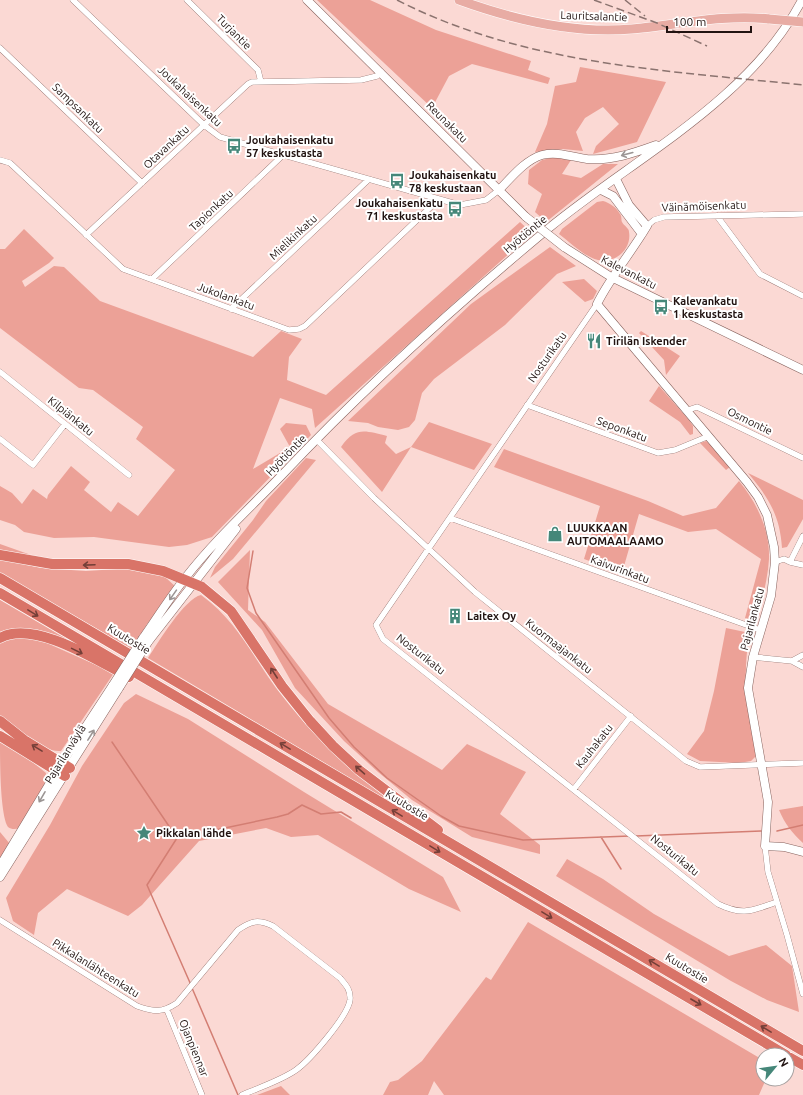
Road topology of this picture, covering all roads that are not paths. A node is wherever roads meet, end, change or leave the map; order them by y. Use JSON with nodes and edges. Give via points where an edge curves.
{"nodes":[{"id":1,"x":73,"y":0,"type":"edge"},
{"id":2,"x":187,"y":0,"type":"edge"},
{"id":3,"x":308,"y":0,"type":"edge"},
{"id":4,"x":459,"y":0,"type":"edge"},
{"id":5,"x":802,"y":0,"type":"edge"},
{"id":6,"x":803,"y":22,"type":"edge"},
{"id":7,"x":0,"y":48,"type":"edge"},
{"id":8,"x":381,"y":72,"type":"junction"},
{"id":9,"x":261,"y":82,"type":"junction"},
{"id":10,"x":204,"y":125,"type":"junction"},
{"id":11,"x":664,"y":142,"type":"junction"},
{"id":12,"x":284,"y":155,"type":"junction"},
{"id":13,"x":0,"y":160,"type":"edge"},
{"id":14,"x":616,"y":179,"type":"junction"},
{"id":15,"x":368,"y":180,"type":"junction"},
{"id":16,"x":142,"y":183,"type":"junction"},
{"id":17,"x":499,"y":190,"type":"junction"},
{"id":18,"x":601,"y":190,"type":"junction"},
{"id":19,"x":438,"y":200,"type":"junction"},
{"id":20,"x":803,"y":214,"type":"edge"},
{"id":21,"x":717,"y":216,"type":"junction"},
{"id":22,"x":647,"y":226,"type":"junction"},
{"id":23,"x":642,"y":234,"type":"junction"},
{"id":24,"x":86,"y":235,"type":"junction"},
{"id":25,"x":575,"y":255,"type":"joint"},
{"id":26,"x":611,"y":277,"type":"junction"},
{"id":27,"x":152,"y":279,"type":"junction"},
{"id":28,"x":803,"y":296,"type":"edge"},
{"id":29,"x":597,"y":304,"type":"junction"},
{"id":30,"x":232,"y":308,"type":"junction"},
{"id":31,"x":803,"y":370,"type":"edge"},
{"id":32,"x":0,"y":372,"type":"edge"},
{"id":33,"x":527,"y":405,"type":"junction"},
{"id":34,"x":688,"y":410,"type":"junction"},
{"id":35,"x":66,"y":424,"type":"junction"},
{"id":36,"x":709,"y":436,"type":"junction"},
{"id":37,"x":0,"y":439,"type":"edge"},
{"id":38,"x":316,"y":439,"type":"junction"},
{"id":39,"x":803,"y":458,"type":"edge"},
{"id":40,"x":129,"y":475,"type":"dead end"},
{"id":41,"x":450,"y":518,"type":"junction"},
{"id":42,"x":803,"y":536,"type":"edge"},
{"id":43,"x":428,"y":549,"type":"junction"},
{"id":44,"x":0,"y":554,"type":"edge"},
{"id":45,"x":775,"y":562,"type":"junction"},
{"id":46,"x":790,"y":562,"type":"junction"},
{"id":47,"x":803,"y":565,"type":"edge"},
{"id":48,"x":0,"y":578,"type":"edge"},
{"id":49,"x":189,"y":580,"type":"junction"},
{"id":50,"x":0,"y":593,"type":"edge"},
{"id":51,"x":760,"y":630,"type":"junction"},
{"id":52,"x":0,"y":638,"type":"edge"},
{"id":53,"x":146,"y":640,"type":"joint"},
{"id":54,"x":803,"y":655,"type":"edge"},
{"id":55,"x":753,"y":657,"type":"junction"},
{"id":56,"x":792,"y":661,"type":"junction"},
{"id":57,"x":803,"y":667,"type":"edge"},
{"id":58,"x":631,"y":716,"type":"junction"},
{"id":59,"x":0,"y":721,"type":"edge"},
{"id":60,"x":0,"y":736,"type":"edge"},
{"id":61,"x":803,"y":763,"type":"edge"},
{"id":62,"x":762,"y":765,"type":"junction"},
{"id":63,"x":64,"y":770,"type":"junction"},
{"id":64,"x":574,"y":789,"type":"junction"},
{"id":65,"x":344,"y":795,"type":"junction"},
{"id":66,"x":765,"y":846,"type":"junction"},
{"id":67,"x":803,"y":852,"type":"edge"},
{"id":68,"x":0,"y":866,"type":"edge"},
{"id":69,"x":0,"y":877,"type":"edge"},
{"id":70,"x":777,"y":902,"type":"junction"},
{"id":71,"x":565,"y":911,"type":"junction"},
{"id":72,"x":0,"y":920,"type":"edge"},
{"id":73,"x":803,"y":994,"type":"edge"},
{"id":74,"x":167,"y":1010,"type":"junction"},
{"id":75,"x":772,"y":1047,"type":"edge"},
{"id":76,"x":801,"y":1050,"type":"edge"},
{"id":77,"x":202,"y":1095,"type":"edge"},
{"id":78,"x":242,"y":1095,"type":"edge"}],
"edges":[{"from":1,"to":10,"type":"street","name":"Joukahaisenkatu"},
{"from":2,"to":9,"type":"street","name":"Turjantie","via":[[258,70]]},
{"from":3,"to":8,"type":"main road","name":"Reunakatu"},
{"from":4,"to":6,"type":"main road","name":"Lauritsalantie","bridge":true,"via":[[552,26],[608,30],[725,17]]},
{"from":5,"to":11,"type":"main road","name":"Hyötiöntie","via":[[774,41],[742,78]]},
{"from":7,"to":16,"type":"street","name":"Sampsankatu"},
{"from":8,"to":9,"type":"street","name":"Otavankatu","via":[[377,76],[361,80]]},
{"from":8,"to":17,"type":"main road","name":"Reunakatu"},
{"from":9,"to":10,"type":"street","name":"Otavankatu","via":[[248,84]]},
{"from":10,"to":12,"type":"street","name":"Joukahaisenkatu","via":[[220,137]]},
{"from":10,"to":16,"type":"street","name":"Otavankatu"},
{"from":11,"to":14,"type":"main road","name":"Hyötiöntie"},
{"from":11,"to":17,"type":"main road","one_way":true,"via":[[611,158],[588,159],[564,154],[541,156],[523,166]]},
{"from":12,"to":15,"type":"street","name":"Joukahaisenkatu"},
{"from":12,"to":27,"type":"street","name":"Tapionkatu"},
{"from":13,"to":24,"type":"street","name":"Jukolankatu","via":[[10,163]]},
{"from":14,"to":18,"type":"main road","name":"Hyötiöntie"},
{"from":14,"to":22,"type":"main road","via":[[629,205]]},
{"from":15,"to":19,"type":"street","name":"Joukahaisenkatu"},
{"from":15,"to":30,"type":"street","name":"Mielikinkatu"},
{"from":16,"to":24,"type":"street","name":"Otavankatu"},
{"from":17,"to":19,"type":"street","name":"Joukahaisenkatu","via":[[490,198],[472,204],[460,205]]},
{"from":17,"to":25,"type":"main road","name":"Reunakatu","bridge":true,"via":[[526,217]]},
{"from":18,"to":23,"type":"main road","via":[[613,196]]},
{"from":18,"to":38,"type":"main road","name":"Hyötiöntie","via":[[554,224],[456,306],[392,364]]},
{"from":19,"to":30,"type":"street","name":"Jukolankatu","via":[[305,326],[290,330]]},
{"from":20,"to":21,"type":"street","name":"Väinämöisenkatu"},
{"from":21,"to":22,"type":"street","name":"Väinämöisenkatu","via":[[664,217],[654,220]]},
{"from":21,"to":28,"type":"street","via":[[760,274]]},
{"from":22,"to":23,"type":"main road"},
{"from":23,"to":26,"type":"main road","via":[[623,264]]},
{"from":24,"to":27,"type":"street","name":"Jukolankatu","via":[[123,270]]},
{"from":25,"to":26,"type":"main road","name":"Kalevankatu"},
{"from":26,"to":29,"type":"main road","name":"Nosturikatu"},
{"from":26,"to":31,"type":"main road","name":"Kalevankatu"},
{"from":27,"to":30,"type":"street","name":"Jukolankatu"},
{"from":29,"to":33,"type":"street","name":"Nosturikatu"},
{"from":29,"to":34,"type":"main road","name":"Pajarilankatu"},
{"from":32,"to":35,"type":"street","name":"Kilpiänkatu"},
{"from":33,"to":36,"type":"street","name":"Seponkatu","via":[[658,453],[675,450]]},
{"from":33,"to":41,"type":"street","name":"Nosturikatu"},
{"from":34,"to":36,"type":"main road","name":"Pajarilankatu"},
{"from":34,"to":39,"type":"street","name":"Osmontie","via":[[697,407]]},
{"from":35,"to":37,"type":"street","via":[[33,465]]},
{"from":35,"to":40,"type":"street","name":"Kilpiänkatu"},
{"from":36,"to":45,"type":"main road","name":"Pajarilankatu","via":[[761,503],[772,531]]},
{"from":38,"to":43,"type":"street","name":"Kuormaajankatu"},
{"from":38,"to":49,"type":"main road","name":"Hyötiöntie"},
{"from":41,"to":43,"type":"street","name":"Nosturikatu"},
{"from":41,"to":51,"type":"street","name":"Kaivurinkatu"},
{"from":42,"to":46,"type":"street"},
{"from":43,"to":58,"type":"street","name":"Kuormaajankatu","via":[[475,592]]},
{"from":43,"to":64,"type":"street","name":"Nosturikatu","via":[[376,625],[383,638]]},
{"from":49,"to":44,"type":"highway","one_way":true,"via":[[128,564],[52,564]]},
{"from":45,"to":46,"type":"street","via":[[784,559]]},
{"from":45,"to":51,"type":"main road","name":"Pajarilankatu","via":[[771,596]]},
{"from":46,"to":47,"type":"street"},
{"from":71,"to":48,"type":"highway","name":"Kuutostie","one_way":true},
{"from":49,"to":53,"type":"main road","name":"Hyötiöntie"},
{"from":71,"to":49,"type":"highway","one_way":true,"via":[[458,844],[359,770],[310,721],[282,686],[231,611],[202,587]]},
{"from":50,"to":65,"type":"highway","one_way":true},
{"from":51,"to":55,"type":"main road","name":"Pajarilankatu"},
{"from":52,"to":65,"type":"highway","one_way":true,"via":[[23,633],[68,646]]},
{"from":53,"to":63,"type":"main road","name":"Pajarilanväylä","bridge":true},
{"from":54,"to":56,"type":"street"},
{"from":55,"to":56,"type":"street"},
{"from":55,"to":62,"type":"main road","name":"Pajarilankatu","via":[[748,688]]},
{"from":56,"to":57,"type":"street"},
{"from":58,"to":62,"type":"street","name":"Kuormaajankatu","via":[[692,764],[700,767]]},
{"from":58,"to":64,"type":"street","name":"Kauhakatu"},
{"from":63,"to":59,"type":"highway","one_way":true},
{"from":60,"to":63,"type":"highway"},
{"from":61,"to":62,"type":"street","name":"Kuormaajankatu"},
{"from":62,"to":66,"type":"main road","name":"Pajarilankatu","via":[[768,802]]},
{"from":63,"to":68,"type":"main road","name":"Pajarilanväylä","one_way":true},
{"from":63,"to":69,"type":"main road","name":"Pajarilanväylä"},
{"from":64,"to":70,"type":"street","name":"Nosturikatu","via":[[718,904],[742,912],[753,911]]},
{"from":65,"to":75,"type":"highway","one_way":true},
{"from":66,"to":67,"type":"main road"},
{"from":66,"to":70,"type":"street","name":"Pajarilankatu","via":[[768,872]]},
{"from":70,"to":73,"type":"street","name":"Pajarilankatu"},
{"from":76,"to":71,"type":"highway","name":"Kuutostie","one_way":true},
{"from":72,"to":74,"type":"street","name":"Pikkalanlähteenkatu","via":[[137,1006],[157,1011]]},
{"from":74,"to":77,"type":"street","name":"Ojanpiennar"},
{"from":74,"to":78,"type":"street","via":[[177,1003],[238,930],[249,922],[263,922],[273,926],[340,978],[349,989],[347,1010],[306,1062],[284,1078]]}]}
